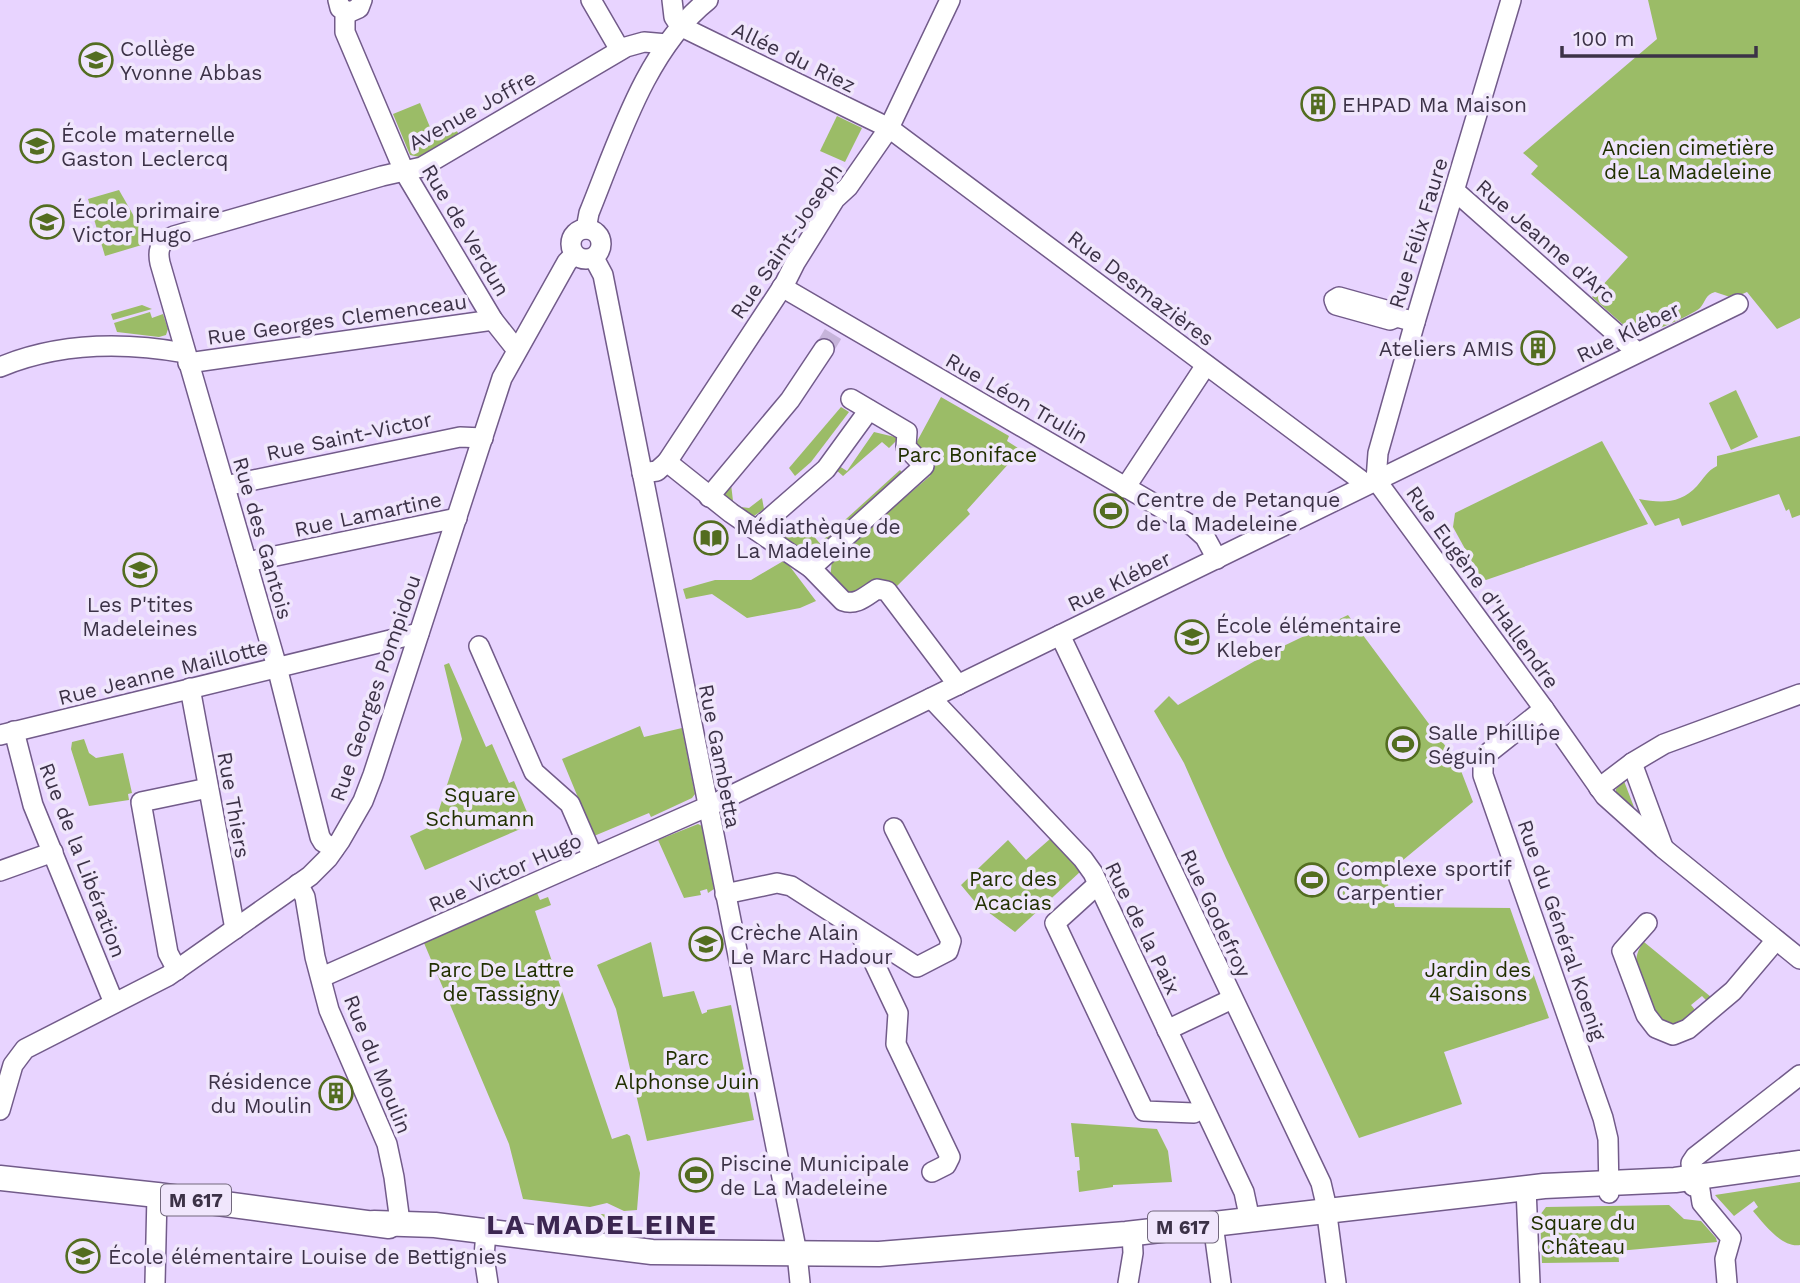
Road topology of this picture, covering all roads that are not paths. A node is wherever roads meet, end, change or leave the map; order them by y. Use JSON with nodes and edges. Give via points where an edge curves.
{"nodes":[{"id":1,"x":362,"y":0,"type":"edge"},
{"id":2,"x":591,"y":0,"type":"edge"},
{"id":3,"x":672,"y":0,"type":"edge"},
{"id":4,"x":708,"y":0,"type":"edge"},
{"id":5,"x":950,"y":0,"type":"edge"},
{"id":6,"x":1511,"y":0,"type":"edge"},
{"id":7,"x":342,"y":6,"type":"edge"},
{"id":8,"x":680,"y":26,"type":"junction"},
{"id":9,"x":667,"y":44,"type":"junction"},
{"id":10,"x":620,"y":50,"type":"junction"},
{"id":11,"x":889,"y":128,"type":"junction"},
{"id":12,"x":404,"y":171,"type":"junction"},
{"id":13,"x":1455,"y":191,"type":"junction"},
{"id":14,"x":586,"y":229,"type":"junction"},
{"id":15,"x":169,"y":237,"type":"joint"},
{"id":16,"x":574,"y":255,"type":"junction"},
{"id":17,"x":594,"y":258,"type":"junction"},
{"id":18,"x":782,"y":288,"type":"junction"},
{"id":19,"x":1738,"y":304,"type":"dead end"},
{"id":20,"x":493,"y":320,"type":"junction"},
{"id":21,"x":833,"y":335,"type":"junction"},
{"id":22,"x":516,"y":349,"type":"junction"},
{"id":23,"x":1637,"y":352,"type":"junction"},
{"id":24,"x":186,"y":358,"type":"junction"},
{"id":25,"x":1206,"y":365,"type":"junction"},
{"id":26,"x":0,"y":368,"type":"edge"},
{"id":27,"x":851,"y":399,"type":"dead end"},
{"id":28,"x":869,"y":411,"type":"junction"},
{"id":29,"x":483,"y":438,"type":"junction"},
{"id":30,"x":667,"y":462,"type":"junction"},
{"id":31,"x":642,"y":473,"type":"junction"},
{"id":32,"x":1371,"y":482,"type":"junction"},
{"id":33,"x":225,"y":486,"type":"junction"},
{"id":34,"x":1125,"y":488,"type":"junction"},
{"id":35,"x":709,"y":497,"type":"junction"},
{"id":36,"x":457,"y":518,"type":"junction"},
{"id":37,"x":756,"y":530,"type":"junction"},
{"id":38,"x":1217,"y":559,"type":"junction"},
{"id":39,"x":247,"y":562,"type":"junction"},
{"id":40,"x":811,"y":568,"type":"junction"},
{"id":41,"x":419,"y":633,"type":"junction"},
{"id":42,"x":1060,"y":635,"type":"junction"},
{"id":43,"x":479,"y":646,"type":"dead end"},
{"id":44,"x":277,"y":667,"type":"junction"},
{"id":45,"x":958,"y":685,"type":"junction"},
{"id":46,"x":190,"y":688,"type":"junction"},
{"id":47,"x":1800,"y":694,"type":"edge"},
{"id":48,"x":931,"y":698,"type":"junction"},
{"id":49,"x":1544,"y":709,"type":"junction"},
{"id":50,"x":7,"y":733,"type":"edge"},
{"id":51,"x":1632,"y":763,"type":"junction"},
{"id":52,"x":208,"y":788,"type":"junction"},
{"id":53,"x":1599,"y":788,"type":"junction"},
{"id":54,"x":707,"y":807,"type":"junction"},
{"id":55,"x":894,"y":828,"type":"dead end"},
{"id":56,"x":1663,"y":848,"type":"junction"},
{"id":57,"x":334,"y":849,"type":"junction"},
{"id":58,"x":53,"y":852,"type":"junction"},
{"id":59,"x":593,"y":857,"type":"junction"},
{"id":60,"x":0,"y":871,"type":"edge"},
{"id":61,"x":298,"y":884,"type":"junction"},
{"id":62,"x":1098,"y":884,"type":"junction"},
{"id":63,"x":725,"y":894,"type":"junction"},
{"id":64,"x":1647,"y":923,"type":"dead end"},
{"id":65,"x":234,"y":929,"type":"junction"},
{"id":66,"x":860,"y":932,"type":"junction"},
{"id":67,"x":1776,"y":940,"type":"junction"},
{"id":68,"x":1800,"y":959,"type":"edge"},
{"id":69,"x":177,"y":970,"type":"junction"},
{"id":70,"x":322,"y":977,"type":"junction"},
{"id":71,"x":1232,"y":999,"type":"junction"},
{"id":72,"x":114,"y":1003,"type":"junction"},
{"id":73,"x":1167,"y":1030,"type":"junction"},
{"id":74,"x":1800,"y":1075,"type":"edge"},
{"id":75,"x":1203,"y":1108,"type":"junction"},
{"id":76,"x":0,"y":1110,"type":"edge"},
{"id":77,"x":1716,"y":1140,"type":"junction"},
{"id":78,"x":1800,"y":1163,"type":"edge"},
{"id":79,"x":932,"y":1172,"type":"dead end"},
{"id":80,"x":1800,"y":1174,"type":"edge"},
{"id":81,"x":0,"y":1178,"type":"edge"},
{"id":82,"x":1700,"y":1180,"type":"junction"},
{"id":83,"x":1609,"y":1188,"type":"junction"},
{"id":84,"x":1527,"y":1191,"type":"junction"},
{"id":85,"x":157,"y":1195,"type":"junction"},
{"id":86,"x":1326,"y":1211,"type":"junction"},
{"id":87,"x":1250,"y":1220,"type":"junction"},
{"id":88,"x":400,"y":1222,"type":"junction"},
{"id":89,"x":373,"y":1223,"type":"junction"},
{"id":90,"x":1213,"y":1224,"type":"junction"},
{"id":91,"x":1132,"y":1233,"type":"junction"},
{"id":92,"x":486,"y":1238,"type":"junction"},
{"id":93,"x":799,"y":1267,"type":"edge"},
{"id":94,"x":155,"y":1283,"type":"edge"},
{"id":95,"x":488,"y":1283,"type":"edge"},
{"id":96,"x":1128,"y":1283,"type":"edge"},
{"id":97,"x":1221,"y":1283,"type":"edge"},
{"id":98,"x":1336,"y":1283,"type":"edge"},
{"id":99,"x":1530,"y":1283,"type":"edge"},
{"id":100,"x":1727,"y":1283,"type":"edge"}],
"edges":[{"from":1,"to":7,"type":"street","via":[[357,10]]},
{"from":2,"to":10,"type":"street"},
{"from":3,"to":8,"type":"street"},
{"from":4,"to":8,"type":"street"},
{"from":5,"to":11,"type":"street","name":"Rue Saint-Joseph"},
{"from":6,"to":13,"type":"street","name":"Rue Félix Faure"},
{"from":7,"to":12,"type":"street","name":"Rue de Verdun","via":[[345,32]]},
{"from":8,"to":9,"type":"street"},
{"from":8,"to":11,"type":"street","name":"Allée du Riez"},
{"from":9,"to":10,"type":"street","name":"Avenue Joffre","via":[[637,43]]},
{"from":9,"to":14,"type":"street","via":[[626,122]]},
{"from":10,"to":12,"type":"street","name":"Avenue Joffre","via":[[429,164]]},
{"from":11,"to":18,"type":"street","name":"Rue Saint-Joseph","via":[[835,199]]},
{"from":11,"to":25,"type":"street","name":"Rue Desmazières"},
{"from":12,"to":15,"type":"street","name":"Avenue Joffre"},
{"from":12,"to":20,"type":"street","name":"Rue de Verdun"},
{"from":13,"to":23,"type":"street","name":"Rue Jeanne d'Arc"},
{"from":13,"to":32,"type":"street","name":"Rue Félix Faure","via":[[1406,320]]},
{"from":14,"to":16,"type":"street","via":[[572,238]]},
{"from":14,"to":17,"type":"street","via":[[601,240]]},
{"from":15,"to":24,"type":"street","name":"Rue des Gantois","via":[[160,246],[159,258]]},
{"from":16,"to":17,"type":"street"},
{"from":16,"to":22,"type":"street","name":"Rue Georges Pompidou"},
{"from":17,"to":31,"type":"street","name":"Rue Gambetta","via":[[603,275]]},
{"from":18,"to":21,"type":"street","name":"Rue Léon Trulin"},
{"from":18,"to":30,"type":"street","name":"Rue Saint-Joseph"},
{"from":19,"to":23,"type":"street","name":"Rue Kléber"},
{"from":20,"to":22,"type":"street","name":"Rue de Verdun"},
{"from":20,"to":24,"type":"street","name":"Rue Georges Clemenceau"},
{"from":21,"to":34,"type":"street","name":"Rue Léon Trulin"},
{"from":21,"to":35,"type":"street","via":[[790,400]]},
{"from":22,"to":29,"type":"street","name":"Rue Georges Pompidou"},
{"from":23,"to":32,"type":"street","name":"Rue Kléber"},
{"from":24,"to":26,"type":"street","name":"Rue Georges Clemenceau","via":[[135,346],[100,346],[42,355]]},
{"from":24,"to":33,"type":"street","name":"Rue des Gantois"},
{"from":25,"to":32,"type":"street","name":"Rue Desmazières"},
{"from":25,"to":34,"type":"street"},
{"from":27,"to":28,"type":"street"},
{"from":28,"to":37,"type":"street","via":[[826,469]]},
{"from":28,"to":40,"type":"street","via":[[907,432],[906,447],[924,466]]},
{"from":29,"to":33,"type":"street","name":"Rue Saint-Victor","via":[[460,437]]},
{"from":29,"to":36,"type":"street","name":"Rue Georges Pompidou"},
{"from":30,"to":31,"type":"street","via":[[657,471]]},
{"from":30,"to":35,"type":"street"},
{"from":31,"to":54,"type":"street","name":"Rue Gambetta"},
{"from":32,"to":38,"type":"street","name":"Rue Kléber"},
{"from":32,"to":49,"type":"street","name":"Rue Eugène d'Hallendre"},
{"from":33,"to":39,"type":"street","name":"Rue des Gantois"},
{"from":34,"to":38,"type":"street","name":"Rue Léon Trulin","via":[[1199,531]]},
{"from":35,"to":37,"type":"street"},
{"from":36,"to":39,"type":"street","name":"Rue Lamartine"},
{"from":36,"to":41,"type":"street","name":"Rue Georges Pompidou"},
{"from":37,"to":40,"type":"street"},
{"from":38,"to":42,"type":"street","name":"Rue Kléber"},
{"from":39,"to":44,"type":"street","name":"Rue des Gantois"},
{"from":40,"to":45,"type":"street","via":[[848,603],[877,589],[887,591]]},
{"from":41,"to":44,"type":"street","name":"Rue Jeanne Maillotte"},
{"from":41,"to":57,"type":"street","name":"Rue Georges Pompidou","via":[[363,801]]},
{"from":42,"to":45,"type":"street","name":"Rue Kléber"},
{"from":42,"to":71,"type":"street","name":"Rue Godefroy"},
{"from":43,"to":59,"type":"street","via":[[534,772],[570,804]]},
{"from":44,"to":46,"type":"street","name":"Rue Jeanne Maillotte"},
{"from":44,"to":57,"type":"street","name":"Rue des Gantois","via":[[320,837]]},
{"from":45,"to":48,"type":"street","name":"Rue Kléber"},
{"from":46,"to":50,"type":"street","name":"Rue Jeanne Maillotte"},
{"from":46,"to":52,"type":"street","name":"Rue Thiers"},
{"from":47,"to":51,"type":"street","via":[[1674,740]]},
{"from":48,"to":54,"type":"street","name":"Rue Kléber"},
{"from":48,"to":62,"type":"street","name":"Rue de la Paix","via":[[1083,859]]},
{"from":49,"to":53,"type":"street","name":"Rue Eugène d'Hallendre"},
{"from":49,"to":83,"type":"street","name":"Rue du Général Koenig","via":[[1491,750],[1483,763],[1483,775],[1606,1128]]},
{"from":50,"to":58,"type":"street","name":"Rue de la Libération"},
{"from":51,"to":53,"type":"street"},
{"from":51,"to":56,"type":"street"},
{"from":52,"to":65,"type":"street","name":"Rue Thiers"},
{"from":52,"to":69,"type":"street","via":[[141,802],[169,953]]},
{"from":53,"to":56,"type":"street","name":"Rue Eugène d'Hallendre"},
{"from":54,"to":59,"type":"street","name":"Rue Victor Hugo"},
{"from":54,"to":63,"type":"street","name":"Rue Gambetta"},
{"from":55,"to":66,"type":"street","via":[[951,941],[948,951],[917,967]]},
{"from":56,"to":67,"type":"street","name":"Rue Eugène d'Hallendre"},
{"from":57,"to":61,"type":"street","name":"Rue Georges Pompidou"},
{"from":58,"to":60,"type":"street"},
{"from":58,"to":72,"type":"street","name":"Rue de la Libération"},
{"from":59,"to":70,"type":"street","name":"Rue Victor Hugo"},
{"from":61,"to":65,"type":"street","name":"Rue Georges Pompidou"},
{"from":61,"to":70,"type":"street","name":"Rue du Moulin","via":[[305,897]]},
{"from":62,"to":73,"type":"street","name":"Rue de la Paix"},
{"from":62,"to":75,"type":"street","via":[[1055,923],[1144,1111],[1194,1113]]},
{"from":63,"to":66,"type":"street","via":[[777,883],[791,886]]},
{"from":63,"to":93,"type":"street","name":"Rue Gambetta"},
{"from":64,"to":67,"type":"street","via":[[1613,950],[1646,1015],[1656,1028],[1673,1035],[1688,1029],[1732,991]]},
{"from":65,"to":69,"type":"street","name":"Rue Georges Pompidou"},
{"from":66,"to":79,"type":"street","via":[[898,1013],[896,1044],[950,1157],[946,1165]]},
{"from":67,"to":68,"type":"street","name":"Rue Eugène d'Hallendre"},
{"from":69,"to":72,"type":"street","name":"Rue Georges Pompidou"},
{"from":70,"to":88,"type":"street","name":"Rue du Moulin","via":[[329,1010],[387,1144]]},
{"from":71,"to":73,"type":"street"},
{"from":71,"to":86,"type":"street","name":"Rue Godefroy","via":[[1321,1183]]},
{"from":72,"to":76,"type":"street","name":"Rue Georges Pompidou","via":[[25,1049],[13,1066]]},
{"from":73,"to":75,"type":"street","name":"Rue de la Paix"},
{"from":74,"to":77,"type":"street"},
{"from":75,"to":87,"type":"street","name":"Rue de la Paix","via":[[1244,1192]]},
{"from":77,"to":82,"type":"street","via":[[1711,1147],[1713,1168]]},
{"from":77,"to":82,"type":"street","via":[[1693,1160]]},
{"from":78,"to":82,"type":"main road","number":"M 617"},
{"from":80,"to":82,"type":"main road","number":"M 617"},
{"from":81,"to":85,"type":"main road","number":"M 617"},
{"from":82,"to":83,"type":"main road","number":"M 617"},
{"from":82,"to":100,"type":"street","via":[[1705,1209],[1731,1238],[1725,1259]]},
{"from":83,"to":84,"type":"main road","number":"M 617"},
{"from":84,"to":86,"type":"main road","number":"M 617"},
{"from":84,"to":99,"type":"street"},
{"from":85,"to":89,"type":"main road","number":"M 617"},
{"from":85,"to":94,"type":"street"},
{"from":86,"to":87,"type":"main road","number":"M 617"},
{"from":86,"to":98,"type":"street","name":"Rue Godefroy"},
{"from":87,"to":90,"type":"main road","number":"M 617"},
{"from":88,"to":89,"type":"main road","number":"M 617"},
{"from":88,"to":92,"type":"main road","number":"M 617"},
{"from":89,"to":92,"type":"main road","number":"M 617"},
{"from":90,"to":91,"type":"main road","number":"M 617"},
{"from":90,"to":97,"type":"street"},
{"from":91,"to":93,"type":"main road","number":"M 617","via":[[879,1254]]},
{"from":91,"to":96,"type":"street"},
{"from":92,"to":93,"type":"main road","number":"M 617"},
{"from":92,"to":95,"type":"street"}]}
